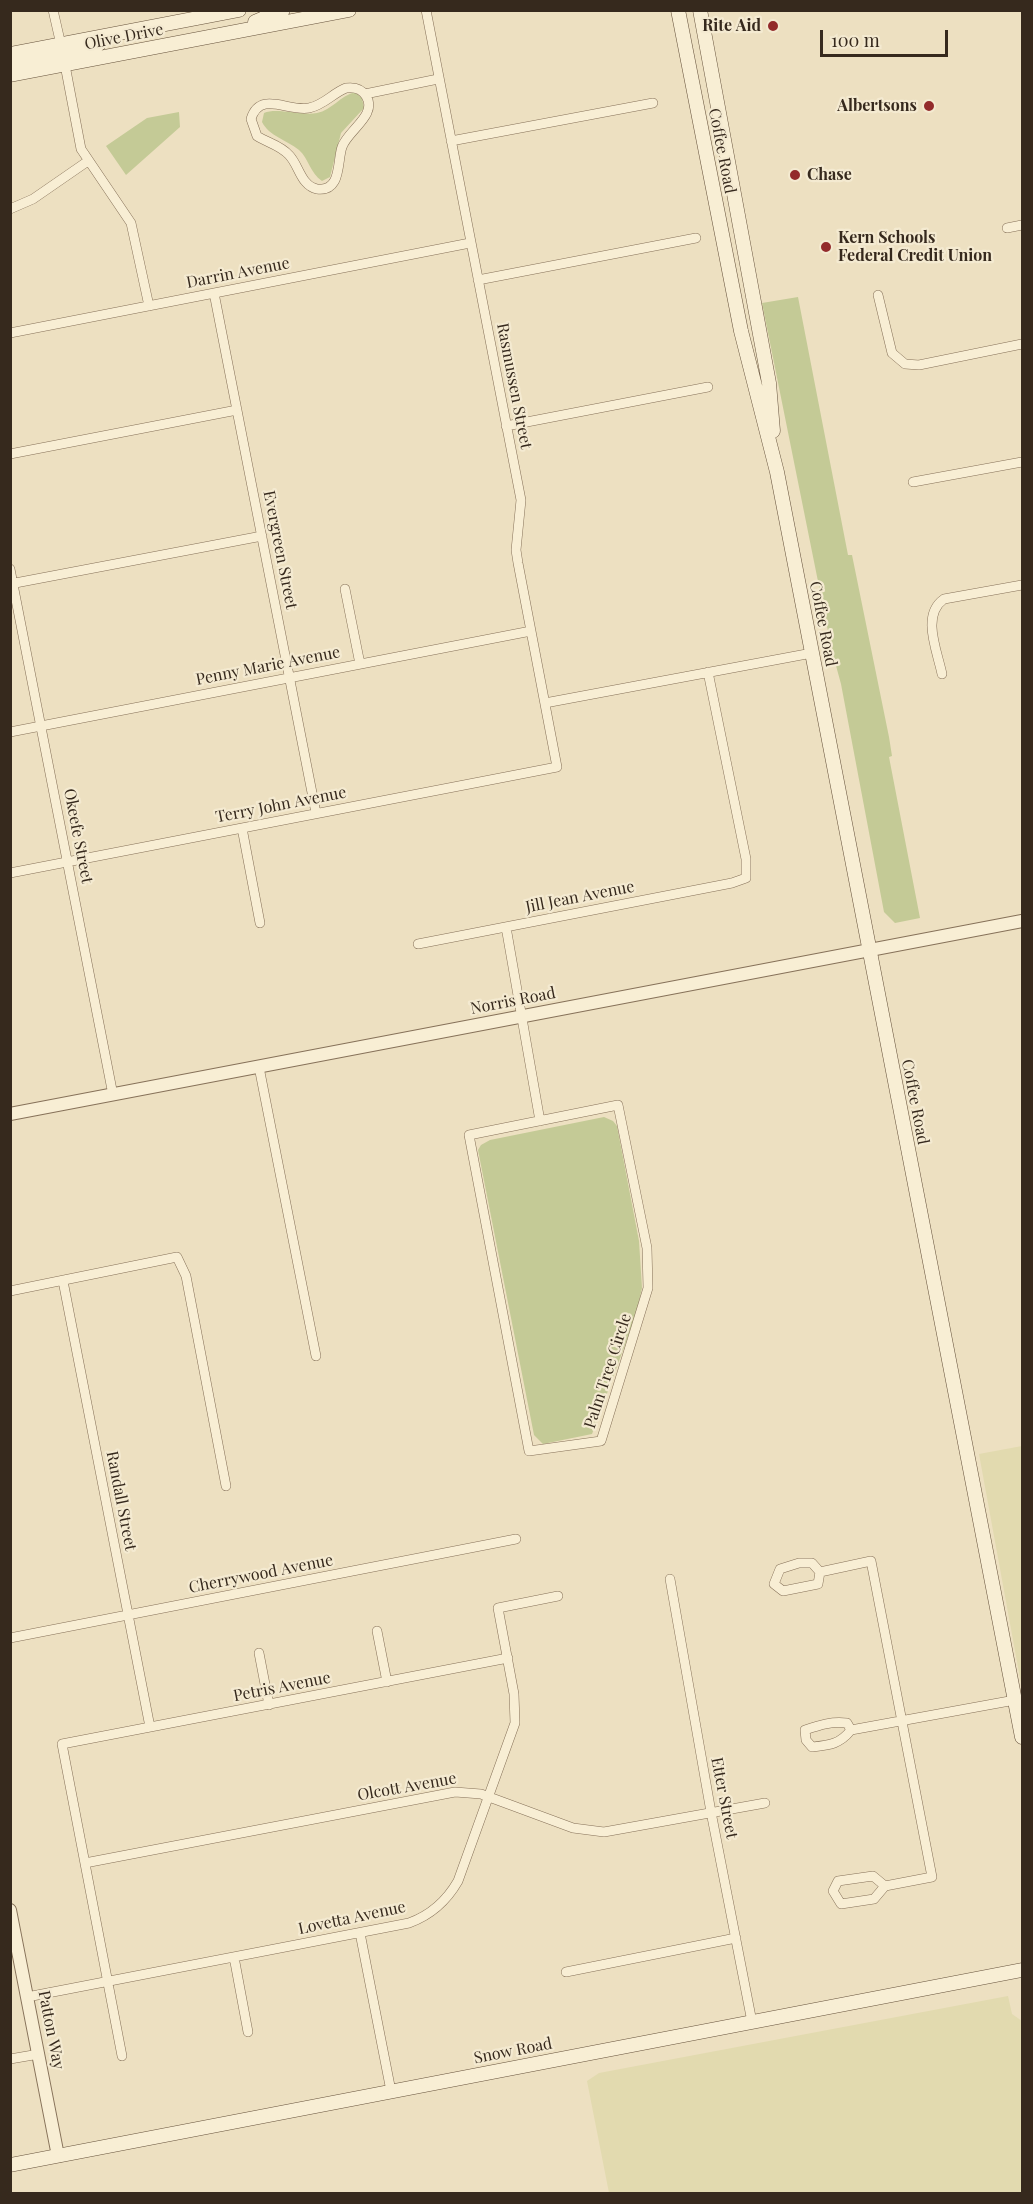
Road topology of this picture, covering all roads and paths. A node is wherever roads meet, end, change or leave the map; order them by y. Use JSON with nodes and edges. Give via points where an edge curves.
{"nodes":[{"id":1,"x":53,"y":10,"type":"edge"},
{"id":2,"x":238,"y":10,"type":"edge"},
{"id":3,"x":283,"y":10,"type":"edge"},
{"id":4,"x":349,"y":10,"type":"edge"},
{"id":5,"x":426,"y":10,"type":"edge"},
{"id":6,"x":678,"y":10,"type":"edge"},
{"id":7,"x":700,"y":10,"type":"edge"},
{"id":8,"x":135,"y":30,"type":"junction"},
{"id":9,"x":217,"y":36,"type":"junction"},
{"id":10,"x":61,"y":45,"type":"junction"},
{"id":11,"x":10,"y":54,"type":"edge"},
{"id":12,"x":10,"y":65,"type":"edge"},
{"id":13,"x":64,"y":65,"type":"junction"},
{"id":14,"x":10,"y":75,"type":"edge"},
{"id":15,"x":438,"y":79,"type":"junction"},
{"id":16,"x":364,"y":94,"type":"junction"},
{"id":17,"x":653,"y":102,"type":"dead end"},
{"id":18,"x":451,"y":141,"type":"junction"},
{"id":19,"x":87,"y":161,"type":"junction"},
{"id":20,"x":10,"y":209,"type":"edge"},
{"id":21,"x":1023,"y":225,"type":"edge"},
{"id":22,"x":1006,"y":228,"type":"dead end"},
{"id":23,"x":696,"y":238,"type":"dead end"},
{"id":24,"x":470,"y":243,"type":"junction"},
{"id":25,"x":478,"y":280,"type":"junction"},
{"id":26,"x":214,"y":293,"type":"junction"},
{"id":27,"x":878,"y":295,"type":"dead end"},
{"id":28,"x":149,"y":306,"type":"junction"},
{"id":29,"x":10,"y":333,"type":"edge"},
{"id":30,"x":1023,"y":344,"type":"edge"},
{"id":31,"x":708,"y":387,"type":"dead end"},
{"id":32,"x":237,"y":410,"type":"junction"},
{"id":33,"x":506,"y":426,"type":"junction"},
{"id":34,"x":10,"y":454,"type":"edge"},
{"id":35,"x":1023,"y":462,"type":"edge"},
{"id":36,"x":777,"y":472,"type":"junction"},
{"id":37,"x":913,"y":482,"type":"dead end"},
{"id":38,"x":262,"y":536,"type":"junction"},
{"id":39,"x":10,"y":569,"type":"edge"},
{"id":40,"x":12,"y":583,"type":"edge"},
{"id":41,"x":1023,"y":585,"type":"edge"},
{"id":42,"x":345,"y":589,"type":"dead end"},
{"id":43,"x":531,"y":631,"type":"junction"},
{"id":44,"x":812,"y":653,"type":"junction"},
{"id":45,"x":360,"y":664,"type":"junction"},
{"id":46,"x":708,"y":672,"type":"junction"},
{"id":47,"x":942,"y":674,"type":"dead end"},
{"id":48,"x":290,"y":677,"type":"junction"},
{"id":49,"x":545,"y":703,"type":"junction"},
{"id":50,"x":41,"y":726,"type":"junction"},
{"id":51,"x":10,"y":732,"type":"edge"},
{"id":52,"x":557,"y":767,"type":"joint"},
{"id":53,"x":316,"y":813,"type":"junction"},
{"id":54,"x":242,"y":828,"type":"junction"},
{"id":55,"x":68,"y":862,"type":"junction"},
{"id":56,"x":10,"y":873,"type":"edge"},
{"id":57,"x":1023,"y":921,"type":"edge"},
{"id":58,"x":260,"y":923,"type":"dead end"},
{"id":59,"x":506,"y":927,"type":"junction"},
{"id":60,"x":418,"y":944,"type":"dead end"},
{"id":61,"x":868,"y":950,"type":"junction"},
{"id":62,"x":523,"y":1016,"type":"junction"},
{"id":63,"x":259,"y":1067,"type":"junction"},
{"id":64,"x":113,"y":1095,"type":"junction"},
{"id":65,"x":10,"y":1114,"type":"edge"},
{"id":66,"x":540,"y":1121,"type":"junction"},
{"id":67,"x":63,"y":1281,"type":"junction"},
{"id":68,"x":10,"y":1291,"type":"edge"},
{"id":69,"x":315,"y":1356,"type":"dead end"},
{"id":70,"x":226,"y":1486,"type":"dead end"},
{"id":71,"x":516,"y":1539,"type":"dead end"},
{"id":72,"x":820,"y":1572,"type":"junction"},
{"id":73,"x":670,"y":1579,"type":"dead end"},
{"id":74,"x":558,"y":1596,"type":"dead end"},
{"id":75,"x":128,"y":1615,"type":"junction"},
{"id":76,"x":377,"y":1631,"type":"dead end"},
{"id":77,"x":10,"y":1638,"type":"edge"},
{"id":78,"x":259,"y":1653,"type":"dead end"},
{"id":79,"x":508,"y":1658,"type":"junction"},
{"id":80,"x":387,"y":1682,"type":"junction"},
{"id":81,"x":1015,"y":1700,"type":"junction"},
{"id":82,"x":268,"y":1705,"type":"junction"},
{"id":83,"x":902,"y":1720,"type":"junction"},
{"id":84,"x":150,"y":1727,"type":"junction"},
{"id":85,"x":851,"y":1730,"type":"junction"},
{"id":86,"x":1023,"y":1737,"type":"edge"},
{"id":87,"x":490,"y":1796,"type":"junction"},
{"id":88,"x":765,"y":1803,"type":"dead end"},
{"id":89,"x":711,"y":1812,"type":"junction"},
{"id":90,"x":85,"y":1863,"type":"junction"},
{"id":91,"x":885,"y":1886,"type":"junction"},
{"id":92,"x":11,"y":1914,"type":"edge"},
{"id":93,"x":360,"y":1933,"type":"junction"},
{"id":94,"x":736,"y":1938,"type":"junction"},
{"id":95,"x":234,"y":1957,"type":"junction"},
{"id":96,"x":1023,"y":1970,"type":"edge"},
{"id":97,"x":566,"y":1972,"type":"dead end"},
{"id":98,"x":108,"y":1981,"type":"junction"},
{"id":99,"x":27,"y":1997,"type":"junction"},
{"id":100,"x":752,"y":2022,"type":"junction"},
{"id":101,"x":248,"y":2032,"type":"dead end"},
{"id":102,"x":39,"y":2054,"type":"junction"},
{"id":103,"x":122,"y":2056,"type":"dead end"},
{"id":104,"x":10,"y":2059,"type":"edge"},
{"id":105,"x":391,"y":2091,"type":"junction"},
{"id":106,"x":58,"y":2156,"type":"junction"},
{"id":107,"x":10,"y":2165,"type":"edge"}],
"edges":[{"from":1,"to":10,"type":"street"},
{"from":2,"to":8,"type":"main road","name":"Olive Drive"},
{"from":3,"to":9,"type":"main road"},
{"from":4,"to":9,"type":"main road","name":"Olive Drive"},
{"from":5,"to":15,"type":"street","name":"Rasmussen Street"},
{"from":6,"to":36,"type":"main road","name":"Coffee Road","via":[[741,331]]},
{"from":7,"to":36,"type":"main road","name":"Coffee Road","via":[[769,383]]},
{"from":8,"to":10,"type":"main road","name":"Olive Drive"},
{"from":8,"to":13,"type":"main road","via":[[70,54]]},
{"from":9,"to":13,"type":"main road","name":"Olive Drive"},
{"from":10,"to":11,"type":"main road","name":"Olive Drive"},
{"from":10,"to":12,"type":"main road","via":[[52,56]]},
{"from":13,"to":14,"type":"main road","name":"Olive Drive"},
{"from":13,"to":19,"type":"street","via":[[76,134]]},
{"from":15,"to":16,"type":"street"},
{"from":15,"to":18,"type":"street","name":"Rasmussen Street"},
{"from":16,"to":16,"type":"street","via":[[346,88],[308,108],[262,104],[253,113],[251,125],[257,136],[291,157],[310,186],[327,187],[337,177],[341,148],[368,113]]},
{"from":17,"to":18,"type":"street"},
{"from":18,"to":24,"type":"street","name":"Rasmussen Street"},
{"from":19,"to":20,"type":"street","via":[[33,199]]},
{"from":19,"to":28,"type":"street","via":[[131,223]]},
{"from":21,"to":22,"type":"street"},
{"from":23,"to":25,"type":"street"},
{"from":24,"to":25,"type":"street","name":"Rasmussen Street"},
{"from":24,"to":26,"type":"street","name":"Darrin Avenue"},
{"from":25,"to":33,"type":"street","name":"Rasmussen Street"},
{"from":26,"to":28,"type":"street","name":"Darrin Avenue"},
{"from":26,"to":32,"type":"street","name":"Evergreen Street"},
{"from":27,"to":30,"type":"street","via":[[892,353],[905,364],[919,365]]},
{"from":28,"to":29,"type":"street","name":"Darrin Avenue"},
{"from":31,"to":33,"type":"street"},
{"from":32,"to":34,"type":"street"},
{"from":32,"to":38,"type":"street","name":"Evergreen Street"},
{"from":33,"to":43,"type":"street","name":"Rasmussen Street","via":[[520,500],[516,550]]},
{"from":35,"to":37,"type":"street"},
{"from":36,"to":44,"type":"main road","name":"Coffee Road"},
{"from":38,"to":40,"type":"street"},
{"from":38,"to":48,"type":"street","name":"Evergreen Street"},
{"from":39,"to":40,"type":"street","name":"Okeefe Street"},
{"from":40,"to":50,"type":"street","name":"Okeefe Street"},
{"from":41,"to":47,"type":"street","via":[[944,599],[934,606],[931,617]]},
{"from":42,"to":45,"type":"street"},
{"from":43,"to":45,"type":"street","name":"Penny Marie Avenue"},
{"from":43,"to":49,"type":"street","name":"Rasmussen Street"},
{"from":44,"to":46,"type":"street"},
{"from":44,"to":61,"type":"main road","name":"Coffee Road"},
{"from":45,"to":48,"type":"street","name":"Penny Marie Avenue"},
{"from":46,"to":49,"type":"street"},
{"from":46,"to":59,"type":"street","name":"Jill Jean Avenue","via":[[746,859],[746,878],[732,884]]},
{"from":48,"to":50,"type":"street","name":"Penny Marie Avenue"},
{"from":48,"to":53,"type":"street","name":"Evergreen Street"},
{"from":49,"to":52,"type":"street","name":"Rasmussen Street"},
{"from":50,"to":51,"type":"street","name":"Penny Marie Avenue"},
{"from":50,"to":55,"type":"street","name":"Okeefe Street"},
{"from":52,"to":53,"type":"street","name":"Terry John Avenue"},
{"from":53,"to":54,"type":"street","name":"Terry John Avenue"},
{"from":54,"to":55,"type":"street","name":"Terry John Avenue"},
{"from":54,"to":58,"type":"street"},
{"from":55,"to":56,"type":"street","name":"Terry John Avenue"},
{"from":55,"to":64,"type":"street","name":"Okeefe Street"},
{"from":57,"to":61,"type":"street","name":"Norris Road"},
{"from":59,"to":60,"type":"street","name":"Jill Jean Avenue"},
{"from":59,"to":62,"type":"street"},
{"from":61,"to":62,"type":"street","name":"Norris Road"},
{"from":61,"to":81,"type":"main road","name":"Coffee Road"},
{"from":62,"to":63,"type":"street","name":"Norris Road"},
{"from":62,"to":66,"type":"street"},
{"from":63,"to":64,"type":"street","name":"Norris Road"},
{"from":63,"to":69,"type":"street"},
{"from":64,"to":65,"type":"street","name":"Norris Road"},
{"from":66,"to":66,"type":"street","name":"Palm Tree Circle","via":[[618,1105],[647,1248],[649,1279],[601,1441],[529,1451],[469,1135]]},
{"from":67,"to":68,"type":"street"},
{"from":67,"to":70,"type":"street","via":[[177,1257],[186,1276]]},
{"from":67,"to":75,"type":"street","name":"Randall Street"},
{"from":71,"to":75,"type":"street","name":"Cherrywood Avenue"},
{"from":72,"to":72,"type":"street","via":[[818,1584],[783,1591],[774,1584],[780,1569],[799,1563],[812,1563]]},
{"from":72,"to":83,"type":"street","via":[[871,1561]]},
{"from":73,"to":89,"type":"street","name":"Etter Street"},
{"from":74,"to":79,"type":"street","name":"Lovetta Avenue","via":[[498,1608]]},
{"from":75,"to":77,"type":"street","name":"Cherrywood Avenue"},
{"from":75,"to":84,"type":"street","name":"Randall Street"},
{"from":76,"to":80,"type":"street"},
{"from":78,"to":82,"type":"street"},
{"from":79,"to":80,"type":"street","name":"Petris Avenue"},
{"from":79,"to":87,"type":"street","name":"Lovetta Avenue","via":[[515,1723]]},
{"from":80,"to":82,"type":"street","name":"Petris Avenue"},
{"from":81,"to":83,"type":"street"},
{"from":81,"to":86,"type":"main road","name":"Coffee Road"},
{"from":82,"to":84,"type":"street","name":"Petris Avenue"},
{"from":83,"to":85,"type":"street"},
{"from":83,"to":91,"type":"street","via":[[932,1877]]},
{"from":84,"to":90,"type":"street","name":"Petris Avenue","via":[[62,1744]]},
{"from":85,"to":85,"type":"street","via":[[842,1742],[812,1747],[806,1740],[805,1730],[821,1724],[848,1723]]},
{"from":87,"to":89,"type":"street","name":"Olcott Avenue","via":[[589,1831],[617,1830]]},
{"from":87,"to":90,"type":"street","name":"Olcott Avenue","via":[[455,1792]]},
{"from":87,"to":93,"type":"street","name":"Lovetta Avenue","via":[[458,1881],[442,1904],[409,1923]]},
{"from":88,"to":89,"type":"street","name":"Olcott Avenue"},
{"from":89,"to":94,"type":"street","name":"Etter Street"},
{"from":90,"to":98,"type":"street"},
{"from":91,"to":91,"type":"street","via":[[873,1876],[838,1881],[833,1891],[841,1904],[874,1899]]},
{"from":92,"to":99,"type":"street","name":"Patton Way"},
{"from":93,"to":95,"type":"street","name":"Lovetta Avenue"},
{"from":93,"to":105,"type":"street"},
{"from":94,"to":97,"type":"street"},
{"from":94,"to":100,"type":"street","name":"Etter Street"},
{"from":95,"to":98,"type":"street","name":"Lovetta Avenue"},
{"from":95,"to":101,"type":"street"},
{"from":96,"to":100,"type":"main road","name":"Snow Road"},
{"from":98,"to":99,"type":"street","name":"Lovetta Avenue"},
{"from":98,"to":103,"type":"street"},
{"from":99,"to":102,"type":"street","name":"Patton Way"},
{"from":100,"to":105,"type":"main road","name":"Snow Road"},
{"from":102,"to":104,"type":"street"},
{"from":102,"to":106,"type":"street","name":"Patton Way"},
{"from":105,"to":106,"type":"main road","name":"Snow Road"},
{"from":106,"to":107,"type":"main road","name":"Snow Road"}]}
